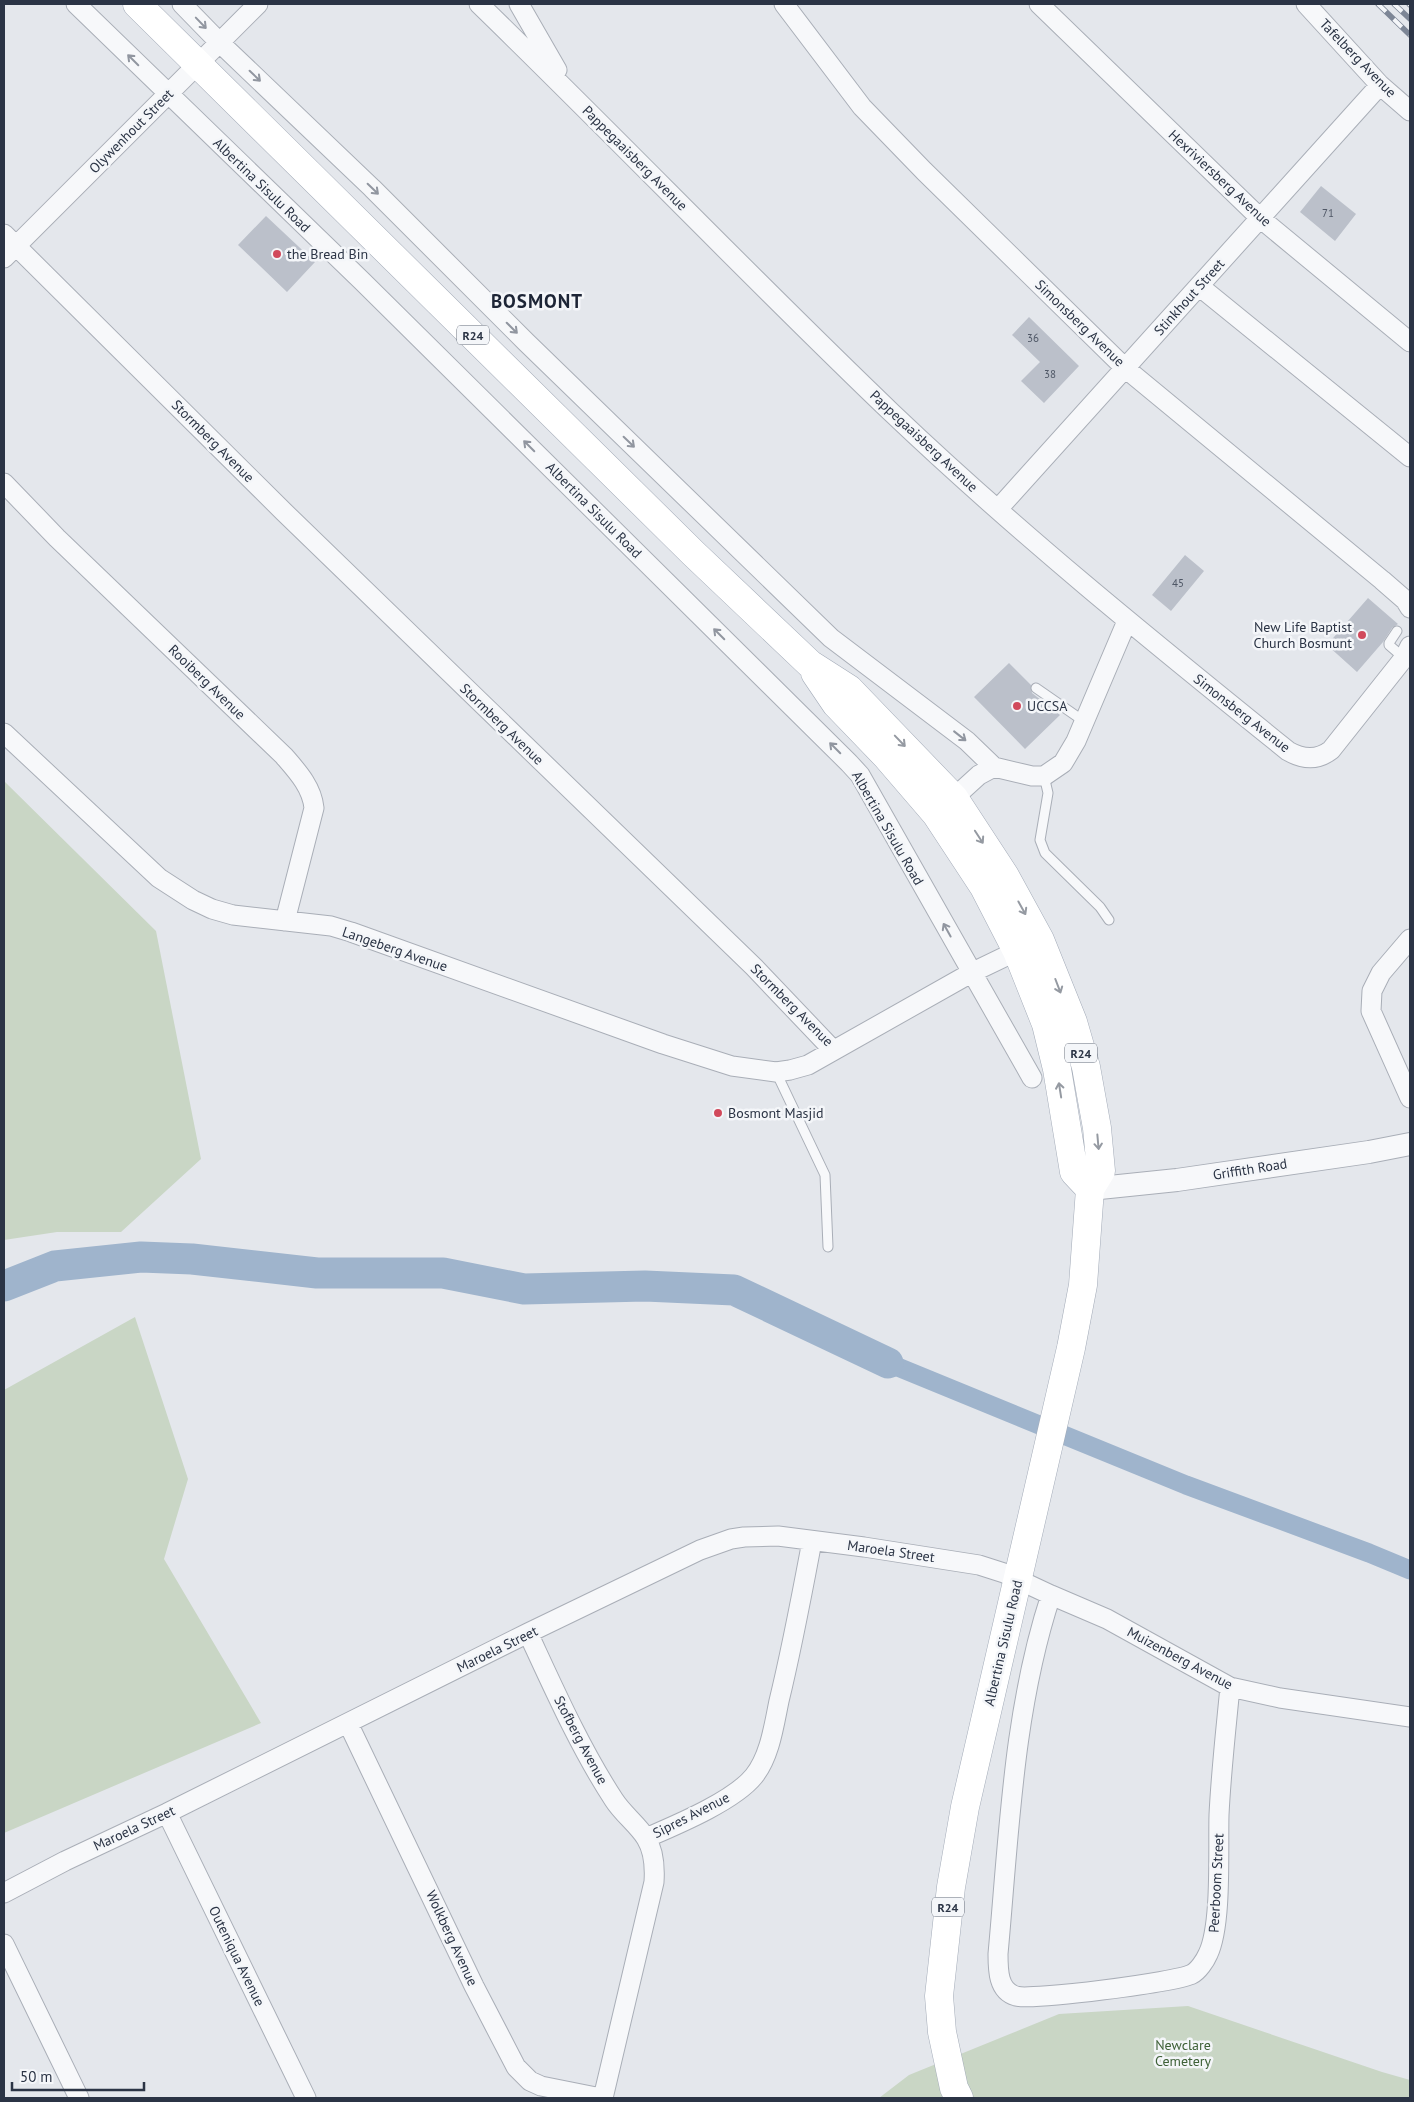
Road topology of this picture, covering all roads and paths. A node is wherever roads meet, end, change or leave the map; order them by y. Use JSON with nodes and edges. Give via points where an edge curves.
{"nodes":[{"id":1,"x":76,"y":4,"type":"edge"},
{"id":2,"x":137,"y":4,"type":"edge"},
{"id":3,"x":182,"y":4,"type":"edge"},
{"id":4,"x":258,"y":4,"type":"edge"},
{"id":5,"x":479,"y":4,"type":"edge"},
{"id":6,"x":519,"y":4,"type":"edge"},
{"id":7,"x":784,"y":4,"type":"edge"},
{"id":8,"x":1039,"y":4,"type":"edge"},
{"id":9,"x":1306,"y":4,"type":"edge"},
{"id":10,"x":220,"y":43,"type":"junction"},
{"id":11,"x":199,"y":64,"type":"junction"},
{"id":12,"x":1380,"y":85,"type":"junction"},
{"id":13,"x":567,"y":89,"type":"junction"},
{"id":14,"x":168,"y":94,"type":"junction"},
{"id":15,"x":1410,"y":110,"type":"edge"},
{"id":16,"x":1260,"y":218,"type":"junction"},
{"id":17,"x":8,"y":246,"type":"edge"},
{"id":18,"x":1199,"y":286,"type":"junction"},
{"id":19,"x":1410,"y":342,"type":"edge"},
{"id":20,"x":1125,"y":368,"type":"junction"},
{"id":21,"x":1410,"y":457,"type":"edge"},
{"id":22,"x":4,"y":483,"type":"edge"},
{"id":23,"x":998,"y":509,"type":"junction"},
{"id":24,"x":1410,"y":608,"type":"edge"},
{"id":25,"x":1127,"y":621,"type":"junction"},
{"id":26,"x":1398,"y":631,"type":"dead end"},
{"id":27,"x":1407,"y":652,"type":"edge"},
{"id":28,"x":1036,"y":688,"type":"dead end"},
{"id":29,"x":1085,"y":722,"type":"junction"},
{"id":30,"x":4,"y":733,"type":"edge"},
{"id":31,"x":994,"y":766,"type":"junction"},
{"id":32,"x":1044,"y":776,"type":"junction"},
{"id":33,"x":945,"y":806,"type":"junction"},
{"id":34,"x":1109,"y":920,"type":"dead end"},
{"id":35,"x":285,"y":921,"type":"junction"},
{"id":36,"x":1410,"y":939,"type":"edge"},
{"id":37,"x":1029,"y":946,"type":"junction"},
{"id":38,"x":971,"y":973,"type":"junction"},
{"id":39,"x":833,"y":1050,"type":"junction"},
{"id":40,"x":776,"y":1072,"type":"junction"},
{"id":41,"x":1032,"y":1078,"type":"dead end"},
{"id":42,"x":1410,"y":1098,"type":"edge"},
{"id":43,"x":1410,"y":1144,"type":"edge"},
{"id":44,"x":1090,"y":1189,"type":"junction"},
{"id":45,"x":828,"y":1247,"type":"dead end"},
{"id":46,"x":812,"y":1540,"type":"junction"},
{"id":47,"x":1019,"y":1579,"type":"junction"},
{"id":48,"x":1051,"y":1595,"type":"junction"},
{"id":49,"x":528,"y":1633,"type":"junction"},
{"id":50,"x":1230,"y":1686,"type":"junction"},
{"id":51,"x":1410,"y":1717,"type":"edge"},
{"id":52,"x":348,"y":1724,"type":"junction"},
{"id":53,"x":168,"y":1813,"type":"junction"},
{"id":54,"x":646,"y":1838,"type":"junction"},
{"id":55,"x":4,"y":1893,"type":"edge"},
{"id":56,"x":4,"y":1944,"type":"edge"},
{"id":57,"x":78,"y":2098,"type":"edge"},
{"id":58,"x":306,"y":2098,"type":"edge"},
{"id":59,"x":602,"y":2098,"type":"edge"},
{"id":60,"x":958,"y":2098,"type":"edge"}],
"edges":[{"from":14,"to":1,"type":"street","name":"Albertina Sisulu Road","one_way":true},
{"from":2,"to":11,"type":"main road","number":"R24"},
{"from":3,"to":10,"type":"street","one_way":true},
{"from":4,"to":10,"type":"street","name":"Olywenhout Street"},
{"from":5,"to":13,"type":"street","name":"Pappegaaisberg Avenue"},
{"from":6,"to":13,"type":"street","name":"Pappegaaisberg Avenue"},
{"from":7,"to":20,"type":"street","name":"Simonsberg Avenue","via":[[862,107]]},
{"from":8,"to":16,"type":"street","name":"Hexriviersberg Avenue"},
{"from":9,"to":12,"type":"street","name":"Tafelberg Avenue"},
{"from":10,"to":11,"type":"street","name":"Olywenhout Street"},
{"from":10,"to":31,"type":"street","one_way":true,"via":[[831,638],[967,741]]},
{"from":11,"to":14,"type":"street","name":"Olywenhout Street"},
{"from":11,"to":33,"type":"main road","number":"R24","via":[[672,532],[810,664],[849,689]]},
{"from":12,"to":15,"type":"street","name":"Tafelberg Avenue"},
{"from":12,"to":16,"type":"street","name":"Stinkhout Street"},
{"from":13,"to":23,"type":"street","name":"Pappegaaisberg Avenue","via":[[886,406]]},
{"from":14,"to":17,"type":"street","name":"Olywenhout Street"},
{"from":38,"to":14,"type":"street","name":"Albertina Sisulu Road","one_way":true,"via":[[860,775],[362,281]]},
{"from":16,"to":18,"type":"street","name":"Stinkhout Street"},
{"from":16,"to":19,"type":"street","name":"Hexriviersberg Avenue"},
{"from":17,"to":39,"type":"street","name":"Stormberg Avenue","via":[[754,967]]},
{"from":18,"to":20,"type":"street","name":"Stinkhout Street"},
{"from":18,"to":21,"type":"street"},
{"from":20,"to":23,"type":"street","name":"Stinkhout Street"},
{"from":20,"to":24,"type":"street","name":"Simonsberg Avenue","via":[[1374,573]]},
{"from":22,"to":35,"type":"street","name":"Rooiberg Avenue","via":[[284,756],[306,784],[314,808]]},
{"from":23,"to":25,"type":"street","name":"Pappegaaisberg Avenue"},
{"from":25,"to":27,"type":"street","name":"Simonsberg Avenue","via":[[1288,751],[1307,758],[1318,757],[1331,750]]},
{"from":25,"to":29,"type":"street"},
{"from":26,"to":27,"type":"lane","via":[[1389,645]]},
{"from":28,"to":29,"type":"lane"},
{"from":29,"to":32,"type":"street","via":[[1067,758]]},
{"from":30,"to":35,"type":"street","name":"Langeberg Avenue","via":[[159,878],[212,909],[232,915]]},
{"from":31,"to":32,"type":"street"},
{"from":31,"to":33,"type":"street","via":[[978,775]]},
{"from":32,"to":34,"type":"lane","via":[[1048,793],[1040,840],[1045,854],[1100,907]]},
{"from":33,"to":37,"type":"main road","number":"R24","via":[[984,887]]},
{"from":35,"to":40,"type":"street","name":"Langeberg Avenue","via":[[331,926],[351,932],[663,1044],[732,1066]]},
{"from":36,"to":42,"type":"street","via":[[1381,973],[1372,991],[1371,1011]]},
{"from":37,"to":38,"type":"street","name":"Stormberg Avenue"},
{"from":37,"to":44,"type":"main road","number":"R24","via":[[1057,1069],[1074,1172]]},
{"from":38,"to":39,"type":"street","name":"Stormberg Avenue"},
{"from":38,"to":41,"type":"street","name":"Albertina Sisulu Road"},
{"from":39,"to":40,"type":"street","name":"Langeberg Avenue","via":[[808,1065]]},
{"from":40,"to":45,"type":"lane","via":[[826,1175]]},
{"from":43,"to":44,"type":"street","name":"Griffith Road","via":[[1186,1179]]},
{"from":44,"to":47,"type":"main road","name":"Albertina Sisulu Road","number":"R24","via":[[1083,1285]]},
{"from":46,"to":47,"type":"street","name":"Maroela Street","via":[[949,1559],[980,1565]]},
{"from":46,"to":49,"type":"street","name":"Maroela Street","via":[[778,1536],[731,1539],[700,1550]]},
{"from":46,"to":54,"type":"street","name":"Sipres Avenue","via":[[784,1679],[759,1768],[742,1788],[693,1817]]},
{"from":47,"to":48,"type":"street","name":"Muizenberg Avenue"},
{"from":47,"to":60,"type":"main road","name":"Albertina Sisulu Road","number":"R24","via":[[965,1807],[944,1943],[940,1996],[942,2032]]},
{"from":48,"to":50,"type":"street","name":"Muizenberg Avenue","via":[[1107,1619]]},
{"from":48,"to":50,"type":"street","name":"Peerboom Street","via":[[1030,1673],[1014,1783],[998,1968],[1002,1985],[1015,1996],[1168,1981],[1193,1974],[1201,1966],[1212,1942],[1216,1911],[1219,1814]]},
{"from":49,"to":52,"type":"street","name":"Maroela Street"},
{"from":49,"to":54,"type":"street","name":"Stofberg Avenue","via":[[604,1784],[625,1816]]},
{"from":50,"to":51,"type":"street","name":"Muizenberg Avenue","via":[[1280,1698]]},
{"from":52,"to":53,"type":"street","name":"Maroela Street"},
{"from":52,"to":59,"type":"street","name":"Wolkberg Avenue","via":[[516,2066],[530,2081],[541,2086]]},
{"from":53,"to":55,"type":"street","name":"Maroela Street"},
{"from":53,"to":58,"type":"street","name":"Outeniqua Avenue"},
{"from":54,"to":59,"type":"street","name":"Sipres Avenue","via":[[654,1858],[654,1882]]},
{"from":56,"to":57,"type":"street"}]}
